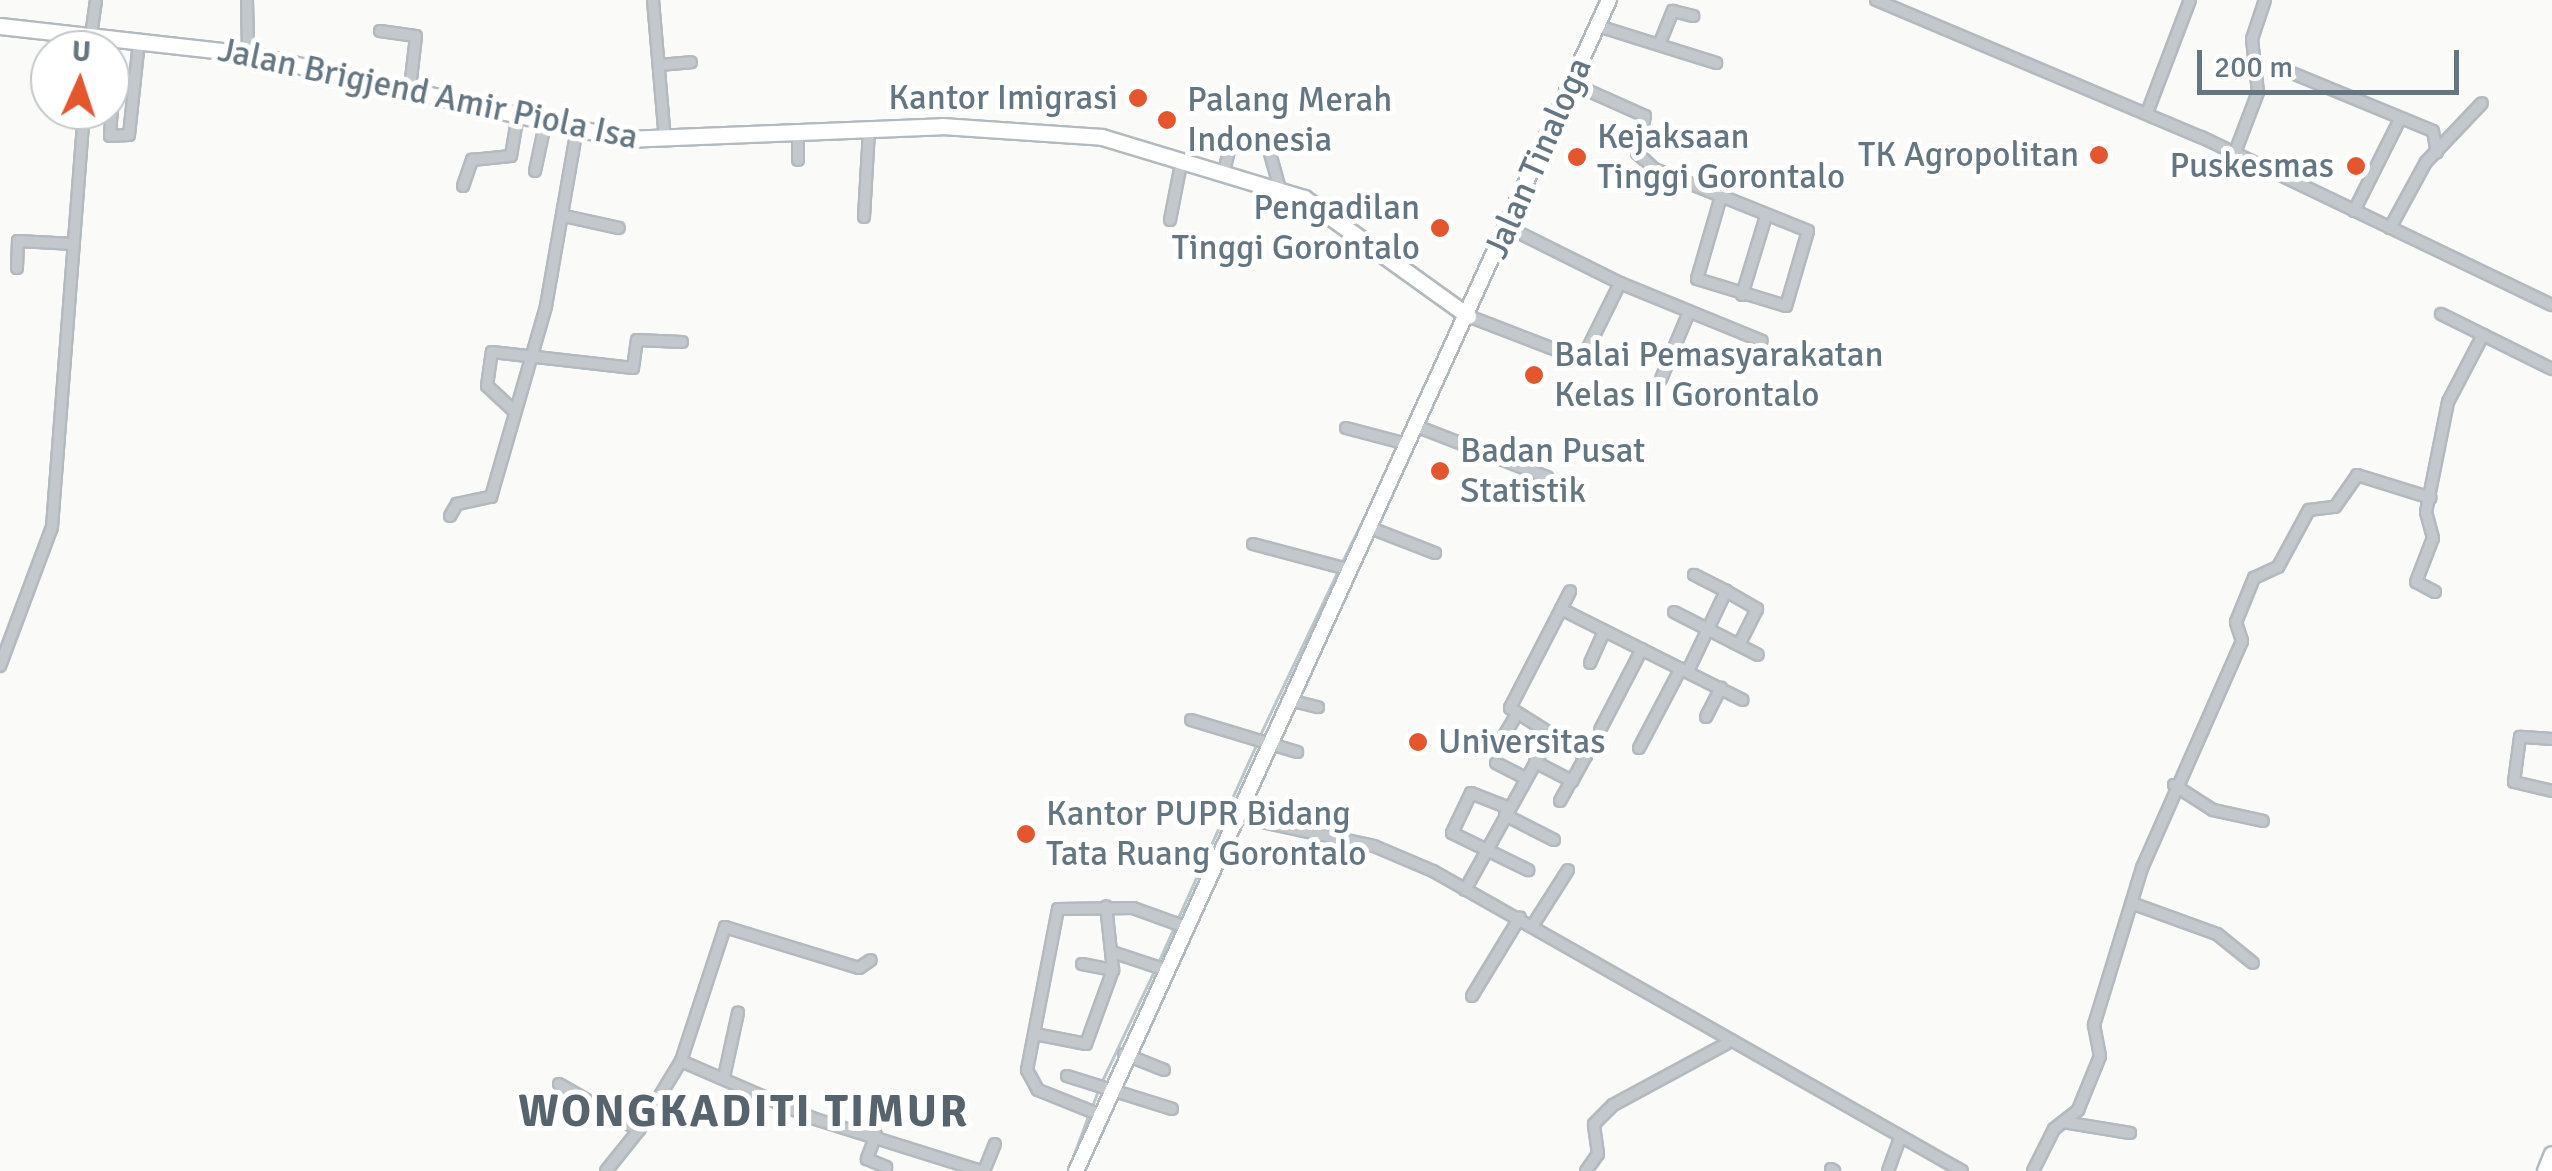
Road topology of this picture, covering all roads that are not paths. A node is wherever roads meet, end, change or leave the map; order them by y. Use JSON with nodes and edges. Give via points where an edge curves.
{"nodes":[{"id":1,"x":96,"y":0,"type":"edge"},
{"id":2,"x":247,"y":0,"type":"edge"},
{"id":3,"x":653,"y":0,"type":"edge"},
{"id":4,"x":1610,"y":0,"type":"edge"},
{"id":5,"x":1876,"y":0,"type":"edge"},
{"id":6,"x":2190,"y":0,"type":"edge"},
{"id":7,"x":2265,"y":0,"type":"edge"},
{"id":8,"x":1692,"y":16,"type":"dead end"},
{"id":9,"x":0,"y":26,"type":"edge"},
{"id":10,"x":1598,"y":26,"type":"junction"},
{"id":11,"x":92,"y":30,"type":"edge"},
{"id":12,"x":380,"y":31,"type":"dead end"},
{"id":13,"x":30,"y":32,"type":"edge"},
{"id":14,"x":140,"y":40,"type":"junction"},
{"id":15,"x":130,"y":41,"type":"edge"},
{"id":16,"x":1659,"y":44,"type":"junction"},
{"id":17,"x":248,"y":54,"type":"junction"},
{"id":18,"x":690,"y":62,"type":"dead end"},
{"id":19,"x":1716,"y":63,"type":"dead end"},
{"id":20,"x":658,"y":65,"type":"junction"},
{"id":21,"x":2280,"y":68,"type":"dead end"},
{"id":22,"x":135,"y":80,"type":"junction"},
{"id":23,"x":1571,"y":83,"type":"junction"},
{"id":24,"x":410,"y":88,"type":"junction"},
{"id":25,"x":2482,"y":103,"type":"dead end"},
{"id":26,"x":2147,"y":113,"type":"junction"},
{"id":27,"x":518,"y":114,"type":"junction"},
{"id":28,"x":546,"y":120,"type":"junction"},
{"id":29,"x":2398,"y":124,"type":"junction"},
{"id":30,"x":577,"y":129,"type":"junction"},
{"id":31,"x":83,"y":130,"type":"edge"},
{"id":32,"x":868,"y":131,"type":"junction"},
{"id":33,"x":798,"y":134,"type":"junction"},
{"id":34,"x":665,"y":141,"type":"junction"},
{"id":35,"x":2436,"y":153,"type":"junction"},
{"id":36,"x":2234,"y":155,"type":"junction"},
{"id":37,"x":1182,"y":159,"type":"junction"},
{"id":38,"x":798,"y":160,"type":"dead end"},
{"id":39,"x":535,"y":171,"type":"dead end"},
{"id":40,"x":1224,"y":172,"type":"junction"},
{"id":41,"x":464,"y":186,"type":"dead end"},
{"id":42,"x":1280,"y":189,"type":"junction"},
{"id":43,"x":1720,"y":200,"type":"junction"},
{"id":44,"x":2354,"y":211,"type":"junction"},
{"id":45,"x":564,"y":216,"type":"junction"},
{"id":46,"x":1766,"y":216,"type":"junction"},
{"id":47,"x":864,"y":217,"type":"dead end"},
{"id":48,"x":1170,"y":220,"type":"dead end"},
{"id":49,"x":1505,"y":226,"type":"junction"},
{"id":50,"x":619,"y":228,"type":"dead end"},
{"id":51,"x":2390,"y":228,"type":"junction"},
{"id":52,"x":74,"y":244,"type":"junction"},
{"id":53,"x":17,"y":268,"type":"dead end"},
{"id":54,"x":1620,"y":283,"type":"junction"},
{"id":55,"x":1742,"y":295,"type":"junction"},
{"id":56,"x":2552,"y":305,"type":"edge"},
{"id":57,"x":1689,"y":312,"type":"junction"},
{"id":58,"x":2441,"y":314,"type":"dead end"},
{"id":59,"x":1468,"y":316,"type":"junction"},
{"id":60,"x":2483,"y":336,"type":"junction"},
{"id":61,"x":1762,"y":341,"type":"dead end"},
{"id":62,"x":682,"y":342,"type":"dead end"},
{"id":63,"x":2552,"y":354,"type":"edge"},
{"id":64,"x":533,"y":356,"type":"junction"},
{"id":65,"x":2549,"y":367,"type":"edge"},
{"id":66,"x":1660,"y":379,"type":"dead end"},
{"id":67,"x":514,"y":411,"type":"junction"},
{"id":68,"x":1416,"y":426,"type":"junction"},
{"id":69,"x":1346,"y":428,"type":"dead end"},
{"id":70,"x":1403,"y":442,"type":"junction"},
{"id":71,"x":1547,"y":477,"type":"dead end"},
{"id":72,"x":2431,"y":498,"type":"junction"},
{"id":73,"x":450,"y":516,"type":"dead end"},
{"id":74,"x":1368,"y":527,"type":"junction"},
{"id":75,"x":1253,"y":544,"type":"dead end"},
{"id":76,"x":1435,"y":553,"type":"dead end"},
{"id":77,"x":1342,"y":568,"type":"junction"},
{"id":78,"x":1694,"y":575,"type":"dead end"},
{"id":79,"x":1570,"y":591,"type":"dead end"},
{"id":80,"x":1726,"y":592,"type":"junction"},
{"id":81,"x":2435,"y":592,"type":"dead end"},
{"id":82,"x":1562,"y":609,"type":"junction"},
{"id":83,"x":1674,"y":612,"type":"dead end"},
{"id":84,"x":1708,"y":629,"type":"junction"},
{"id":85,"x":1604,"y":631,"type":"junction"},
{"id":86,"x":1739,"y":646,"type":"junction"},
{"id":87,"x":1642,"y":650,"type":"junction"},
{"id":88,"x":1758,"y":655,"type":"dead end"},
{"id":89,"x":1590,"y":662,"type":"dead end"},
{"id":90,"x":0,"y":666,"type":"edge"},
{"id":91,"x":1684,"y":669,"type":"junction"},
{"id":92,"x":1721,"y":688,"type":"junction"},
{"id":93,"x":1289,"y":700,"type":"junction"},
{"id":94,"x":1744,"y":700,"type":"dead end"},
{"id":95,"x":1318,"y":707,"type":"dead end"},
{"id":96,"x":1517,"y":714,"type":"junction"},
{"id":97,"x":1706,"y":716,"type":"dead end"},
{"id":98,"x":1190,"y":720,"type":"dead end"},
{"id":99,"x":1600,"y":730,"type":"dead end"},
{"id":100,"x":1552,"y":732,"type":"junction"},
{"id":101,"x":1262,"y":738,"type":"junction"},
{"id":102,"x":2552,"y":739,"type":"edge"},
{"id":103,"x":1502,"y":740,"type":"dead end"},
{"id":104,"x":1639,"y":748,"type":"dead end"},
{"id":105,"x":1297,"y":752,"type":"dead end"},
{"id":106,"x":1535,"y":762,"type":"junction"},
{"id":107,"x":1496,"y":763,"type":"dead end"},
{"id":108,"x":1526,"y":778,"type":"junction"},
{"id":109,"x":1571,"y":781,"type":"junction"},
{"id":110,"x":2174,"y":785,"type":"junction"},
{"id":111,"x":2552,"y":790,"type":"edge"},
{"id":112,"x":1560,"y":801,"type":"dead end"},
{"id":113,"x":1507,"y":811,"type":"junction"},
{"id":114,"x":1235,"y":816,"type":"junction"},
{"id":115,"x":2263,"y":821,"type":"dead end"},
{"id":116,"x":1554,"y":840,"type":"dead end"},
{"id":117,"x":1486,"y":850,"type":"junction"},
{"id":118,"x":1528,"y":870,"type":"dead end"},
{"id":119,"x":1568,"y":870,"type":"dead end"},
{"id":120,"x":1465,"y":890,"type":"junction"},
{"id":121,"x":2134,"y":904,"type":"junction"},
{"id":122,"x":1106,"y":906,"type":"junction"},
{"id":123,"x":1520,"y":917,"type":"junction"},
{"id":124,"x":1178,"y":924,"type":"junction"},
{"id":125,"x":1533,"y":925,"type":"junction"},
{"id":126,"x":1115,"y":953,"type":"junction"},
{"id":127,"x":871,"y":960,"type":"dead end"},
{"id":128,"x":2252,"y":963,"type":"dead end"},
{"id":129,"x":1082,"y":964,"type":"dead end"},
{"id":130,"x":1157,"y":966,"type":"junction"},
{"id":131,"x":1113,"y":970,"type":"junction"},
{"id":132,"x":1472,"y":996,"type":"dead end"},
{"id":133,"x":738,"y":1013,"type":"dead end"},
{"id":134,"x":1035,"y":1034,"type":"junction"},
{"id":135,"x":1726,"y":1044,"type":"junction"},
{"id":136,"x":1123,"y":1054,"type":"junction"},
{"id":137,"x":681,"y":1060,"type":"junction"},
{"id":138,"x":1164,"y":1070,"type":"dead end"},
{"id":139,"x":1067,"y":1076,"type":"dead end"},
{"id":140,"x":724,"y":1078,"type":"junction"},
{"id":141,"x":560,"y":1084,"type":"dead end"},
{"id":142,"x":1102,"y":1087,"type":"junction"},
{"id":143,"x":1172,"y":1108,"type":"dead end"},
{"id":144,"x":1091,"y":1111,"type":"junction"},
{"id":145,"x":2062,"y":1122,"type":"junction"},
{"id":146,"x":640,"y":1130,"type":"junction"},
{"id":147,"x":2130,"y":1133,"type":"dead end"},
{"id":148,"x":876,"y":1134,"type":"junction"},
{"id":149,"x":1900,"y":1138,"type":"junction"},
{"id":150,"x":995,"y":1144,"type":"dead end"},
{"id":151,"x":2552,"y":1154,"type":"edge"},
{"id":152,"x":886,"y":1166,"type":"dead end"},
{"id":153,"x":976,"y":1170,"type":"edge"},
{"id":154,"x":606,"y":1171,"type":"edge"},
{"id":155,"x":1076,"y":1171,"type":"edge"},
{"id":156,"x":1586,"y":1171,"type":"edge"},
{"id":157,"x":1888,"y":1171,"type":"edge"},
{"id":158,"x":1962,"y":1171,"type":"edge"},
{"id":159,"x":2033,"y":1171,"type":"edge"},
{"id":160,"x":2545,"y":1171,"type":"edge"}],
"edges":[{"from":1,"to":11,"type":"street"},
{"from":2,"to":17,"type":"street"},
{"from":3,"to":20,"type":"street"},
{"from":4,"to":10,"type":"street","name":"Jalan Tinaloga"},
{"from":5,"to":26,"type":"street"},
{"from":6,"to":26,"type":"street"},
{"from":7,"to":36,"type":"street","via":[[2252,39],[2256,99]]},
{"from":8,"to":16,"type":"street","via":[[1673,12]]},
{"from":9,"to":13,"type":"main road","name":"Jalan Brigjend Amir Piola Isa"},
{"from":10,"to":16,"type":"street"},
{"from":10,"to":23,"type":"street","name":"Jalan Tinaloga"},
{"from":12,"to":24,"type":"street","via":[[416,36]]},
{"from":14,"to":15,"type":"main road","name":"Jalan Brigjend Amir Piola Isa"},
{"from":14,"to":17,"type":"main road","name":"Jalan Brigjend Amir Piola Isa"},
{"from":14,"to":22,"type":"street"},
{"from":16,"to":19,"type":"street"},
{"from":17,"to":24,"type":"main road","name":"Jalan Brigjend Amir Piola Isa"},
{"from":18,"to":20,"type":"street"},
{"from":20,"to":34,"type":"street"},
{"from":21,"to":29,"type":"street"},
{"from":22,"to":22,"type":"street","via":[[114,82],[110,136],[128,137]]},
{"from":23,"to":43,"type":"street","via":[[1645,116],[1638,158]]},
{"from":23,"to":49,"type":"street","name":"Jalan Tinaloga"},
{"from":24,"to":27,"type":"main road","name":"Jalan Brigjend Amir Piola Isa"},
{"from":25,"to":35,"type":"street"},
{"from":26,"to":36,"type":"street"},
{"from":27,"to":28,"type":"main road","name":"Jalan Brigjend Amir Piola Isa"},
{"from":27,"to":41,"type":"street","via":[[512,156],[472,160]]},
{"from":28,"to":30,"type":"main road","name":"Jalan Brigjend Amir Piola Isa"},
{"from":28,"to":39,"type":"street"},
{"from":29,"to":35,"type":"street","via":[[2434,130]]},
{"from":29,"to":44,"type":"street"},
{"from":30,"to":34,"type":"main road","name":"Jalan Brigjend Amir Piola Isa"},
{"from":30,"to":45,"type":"street"},
{"from":31,"to":52,"type":"street"},
{"from":32,"to":33,"type":"main road","name":"Jalan Brigjend Amir Piola Isa"},
{"from":32,"to":37,"type":"main road","name":"Jalan Brigjend Amir Piola Isa","via":[[1039,130]]},
{"from":32,"to":47,"type":"street"},
{"from":33,"to":34,"type":"main road","name":"Jalan Brigjend Amir Piola Isa"},
{"from":33,"to":38,"type":"street"},
{"from":35,"to":51,"type":"street"},
{"from":36,"to":44,"type":"street"},
{"from":37,"to":40,"type":"main road","name":"Jalan Brigjend Amir Piola Isa"},
{"from":37,"to":48,"type":"street"},
{"from":40,"to":42,"type":"main road","name":"Jalan Brigjend Amir Piola Isa"},
{"from":40,"to":42,"type":"street","via":[[1232,138],[1267,143]]},
{"from":42,"to":59,"type":"main road","name":"Jalan Brigjend Amir Piola Isa","via":[[1345,223]]},
{"from":43,"to":46,"type":"street"},
{"from":43,"to":55,"type":"street","via":[[1697,277]]},
{"from":44,"to":51,"type":"street"},
{"from":45,"to":50,"type":"street"},
{"from":45,"to":64,"type":"street"},
{"from":46,"to":55,"type":"street"},
{"from":46,"to":55,"type":"street","via":[[1810,236],[1787,306]]},
{"from":49,"to":54,"type":"street"},
{"from":49,"to":59,"type":"street","name":"Jalan Tinaloga"},
{"from":51,"to":56,"type":"street"},
{"from":52,"to":53,"type":"street","via":[[18,241]]},
{"from":52,"to":90,"type":"street","via":[[52,527]]},
{"from":54,"to":57,"type":"street"},
{"from":54,"to":59,"type":"street","via":[[1582,360]]},
{"from":57,"to":61,"type":"street"},
{"from":57,"to":66,"type":"street"},
{"from":58,"to":60,"type":"street"},
{"from":59,"to":68,"type":"street","name":"Jalan Tinaloga"},
{"from":60,"to":65,"type":"street"},
{"from":60,"to":72,"type":"street","via":[[2450,395]]},
{"from":62,"to":64,"type":"street","via":[[637,340],[633,368]]},
{"from":63,"to":65,"type":"street"},
{"from":64,"to":67,"type":"street"},
{"from":64,"to":67,"type":"street","via":[[490,353],[487,386]]},
{"from":67,"to":73,"type":"street","via":[[489,501],[457,504]]},
{"from":68,"to":70,"type":"street","name":"Jalan Tinaloga"},
{"from":68,"to":71,"type":"street"},
{"from":69,"to":70,"type":"street"},
{"from":70,"to":74,"type":"street","name":"Jalan Tinaloga"},
{"from":72,"to":81,"type":"street","via":[[2433,538],[2416,582]]},
{"from":72,"to":110,"type":"street","via":[[2360,474],[2335,507],[2309,510],[2278,567],[2254,578],[2244,598],[2236,625],[2242,640]]},
{"from":74,"to":76,"type":"street"},
{"from":74,"to":77,"type":"street","name":"Jalan Tinaloga"},
{"from":75,"to":77,"type":"street"},
{"from":77,"to":93,"type":"street","name":"Jalan Tinaloga"},
{"from":78,"to":80,"type":"street"},
{"from":79,"to":82,"type":"street"},
{"from":80,"to":84,"type":"street"},
{"from":80,"to":86,"type":"street","via":[[1757,608]]},
{"from":82,"to":85,"type":"street"},
{"from":82,"to":96,"type":"street","via":[[1510,706]]},
{"from":83,"to":84,"type":"street"},
{"from":84,"to":86,"type":"street"},
{"from":84,"to":91,"type":"street"},
{"from":85,"to":87,"type":"street"},
{"from":85,"to":89,"type":"street"},
{"from":86,"to":88,"type":"street"},
{"from":87,"to":91,"type":"street"},
{"from":87,"to":99,"type":"street"},
{"from":91,"to":92,"type":"street"},
{"from":91,"to":104,"type":"street"},
{"from":92,"to":94,"type":"street"},
{"from":92,"to":97,"type":"street"},
{"from":93,"to":95,"type":"street"},
{"from":93,"to":101,"type":"street","name":"Jalan Tinaloga"},
{"from":96,"to":100,"type":"street"},
{"from":96,"to":103,"type":"street"},
{"from":98,"to":101,"type":"street"},
{"from":100,"to":106,"type":"street"},
{"from":100,"to":109,"type":"street","via":[[1586,752]]},
{"from":101,"to":105,"type":"street"},
{"from":101,"to":114,"type":"street","name":"Jalan Tinaloga"},
{"from":102,"to":111,"type":"street","via":[[2522,736],[2514,782]]},
{"from":106,"to":108,"type":"street"},
{"from":106,"to":109,"type":"street"},
{"from":107,"to":108,"type":"street"},
{"from":108,"to":113,"type":"street"},
{"from":109,"to":112,"type":"street"},
{"from":110,"to":115,"type":"street","via":[[2213,810]]},
{"from":110,"to":121,"type":"street"},
{"from":113,"to":116,"type":"street"},
{"from":113,"to":117,"type":"street"},
{"from":113,"to":117,"type":"street","via":[[1469,794],[1452,834]]},
{"from":114,"to":120,"type":"street","via":[[1374,846]]},
{"from":114,"to":124,"type":"street","name":"Jalan Tinaloga"},
{"from":117,"to":118,"type":"street"},
{"from":117,"to":120,"type":"street"},
{"from":119,"to":125,"type":"street"},
{"from":120,"to":123,"type":"street"},
{"from":121,"to":128,"type":"street","via":[[2217,934]]},
{"from":121,"to":145,"type":"street","via":[[2094,1025],[2100,1056],[2074,1117]]},
{"from":122,"to":124,"type":"street"},
{"from":122,"to":126,"type":"street"},
{"from":122,"to":134,"type":"street","via":[[1058,909]]},
{"from":123,"to":125,"type":"street"},
{"from":123,"to":132,"type":"street"},
{"from":124,"to":130,"type":"street","name":"Jalan Tinaloga"},
{"from":125,"to":135,"type":"street"},
{"from":126,"to":130,"type":"street"},
{"from":126,"to":131,"type":"street"},
{"from":127,"to":137,"type":"street","via":[[851,966],[725,927]]},
{"from":129,"to":131,"type":"street"},
{"from":130,"to":136,"type":"street","name":"Jalan Tinaloga"},
{"from":131,"to":134,"type":"street","via":[[1086,1044]]},
{"from":133,"to":140,"type":"street"},
{"from":134,"to":144,"type":"street","via":[[1027,1070],[1037,1089]]},
{"from":135,"to":149,"type":"street"},
{"from":135,"to":156,"type":"street","via":[[1613,1105],[1594,1124],[1599,1150]]},
{"from":136,"to":138,"type":"street"},
{"from":136,"to":142,"type":"street","name":"Jalan Tinaloga"},
{"from":137,"to":140,"type":"street"},
{"from":137,"to":146,"type":"street"},
{"from":139,"to":142,"type":"street"},
{"from":140,"to":148,"type":"street"},
{"from":141,"to":146,"type":"street"},
{"from":142,"to":143,"type":"street"},
{"from":142,"to":144,"type":"street","name":"Jalan Tinaloga"},
{"from":144,"to":155,"type":"street","name":"Jalan Tinaloga"},
{"from":145,"to":147,"type":"street"},
{"from":145,"to":159,"type":"street"},
{"from":146,"to":154,"type":"street"},
{"from":148,"to":152,"type":"street","via":[[867,1159]]},
{"from":148,"to":153,"type":"street"},
{"from":149,"to":157,"type":"street"},
{"from":149,"to":158,"type":"street"},
{"from":150,"to":153,"type":"street"},
{"from":151,"to":160,"type":"street"}]}
